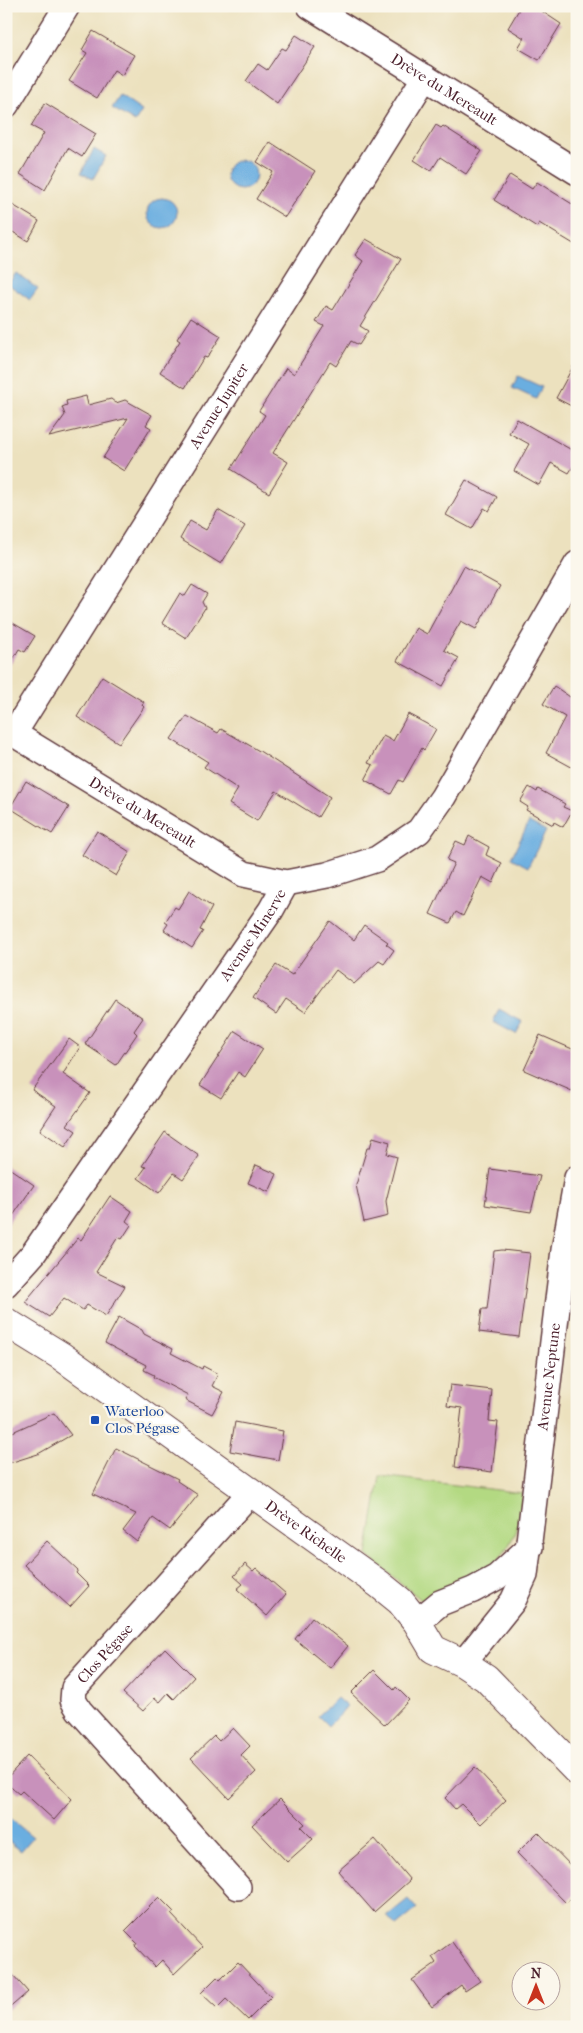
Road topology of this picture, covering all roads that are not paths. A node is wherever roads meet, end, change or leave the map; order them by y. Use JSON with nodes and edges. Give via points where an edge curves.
{"nodes":[{"id":1,"x":67,"y":6,"type":"edge"},
{"id":2,"x":310,"y":6,"type":"edge"},
{"id":3,"x":425,"y":78,"type":"junction"},
{"id":4,"x":6,"y":105,"type":"edge"},
{"id":5,"x":577,"y":172,"type":"edge"},
{"id":6,"x":577,"y":564,"type":"edge"},
{"id":7,"x":10,"y":731,"type":"edge"},
{"id":8,"x":286,"y":883,"type":"junction"},
{"id":9,"x":577,"y":1178,"type":"edge"},
{"id":10,"x":570,"y":1251,"type":"edge"},
{"id":11,"x":6,"y":1284,"type":"edge"},
{"id":12,"x":6,"y":1322,"type":"edge"},
{"id":13,"x":250,"y":1493,"type":"junction"},
{"id":14,"x":530,"y":1548,"type":"junction"},
{"id":15,"x":417,"y":1622,"type":"junction"},
{"id":16,"x":463,"y":1663,"type":"junction"},
{"id":17,"x":577,"y":1771,"type":"edge"},
{"id":18,"x":238,"y":1887,"type":"dead end"}],
"edges":[{"from":1,"to":4,"type":"street"},
{"from":2,"to":3,"type":"street","name":"Drève du Mereault"},
{"from":3,"to":5,"type":"street","name":"Drève du Mereault"},
{"from":3,"to":7,"type":"street","name":"Avenue Jupiter"},
{"from":6,"to":8,"type":"street","name":"Avenue Minerve","via":[[443,797],[419,831],[376,859],[327,875]]},
{"from":7,"to":8,"type":"street","name":"Drève du Mereault","via":[[244,874]]},
{"from":8,"to":11,"type":"street","name":"Avenue Minerve","via":[[271,910],[33,1254]]},
{"from":9,"to":10,"type":"street","name":"Avenue Neptune"},
{"from":10,"to":14,"type":"street","name":"Avenue Neptune"},
{"from":12,"to":13,"type":"street","name":"Drève Richelle","via":[[61,1356]]},
{"from":13,"to":15,"type":"street","name":"Drève Richelle","via":[[379,1584],[400,1601]]},
{"from":13,"to":18,"type":"street","name":"Clos Pégase","via":[[74,1688],[73,1700]]},
{"from":14,"to":15,"type":"street","via":[[497,1577],[440,1603]]},
{"from":14,"to":16,"type":"street","name":"Avenue Neptune","via":[[525,1575],[513,1601]]},
{"from":15,"to":16,"type":"street","name":"Drève Richelle","via":[[432,1650]]},
{"from":16,"to":17,"type":"street","name":"Drève Richelle","via":[[486,1678]]}]}
